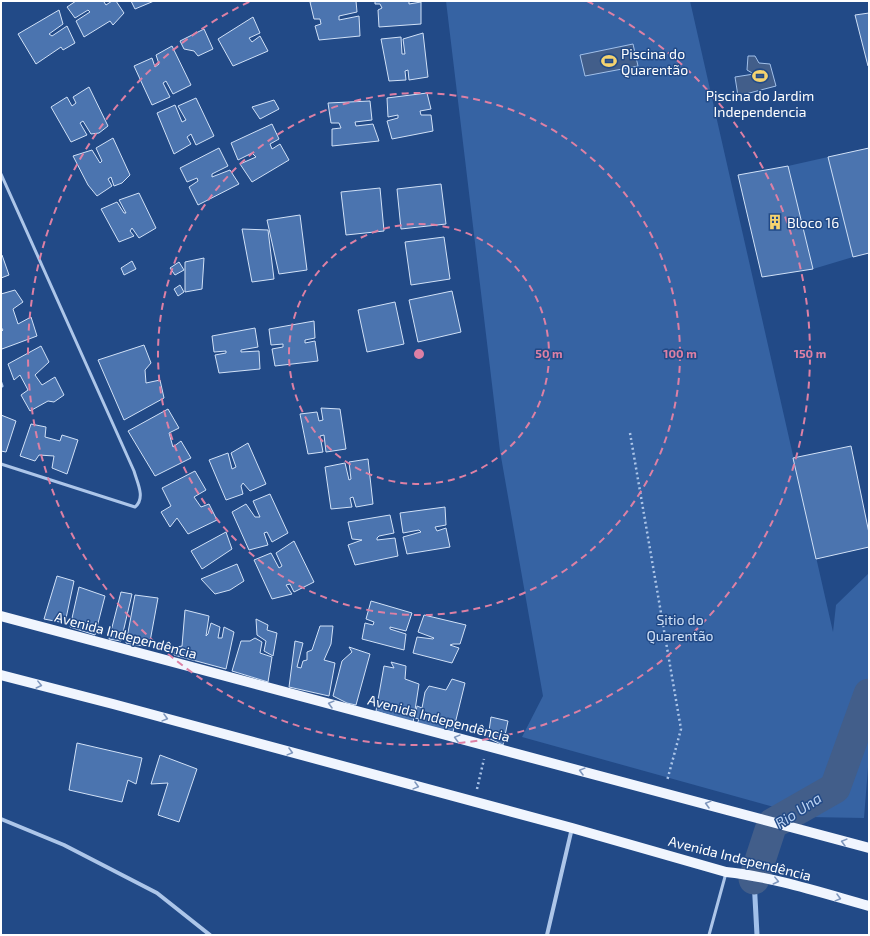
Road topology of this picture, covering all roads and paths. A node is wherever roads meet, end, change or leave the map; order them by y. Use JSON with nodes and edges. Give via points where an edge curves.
{"nodes":[{"id":1,"x":1,"y":174,"type":"edge"},
{"id":2,"x":630,"y":433,"type":"dead end"},
{"id":3,"x":1,"y":464,"type":"edge"},
{"id":4,"x":1,"y":616,"type":"edge"},
{"id":5,"x":1,"y":675,"type":"edge"},
{"id":6,"x":487,"y":746,"type":"junction"},
{"id":7,"x":664,"y":793,"type":"junction"},
{"id":8,"x":474,"y":801,"type":"junction"},
{"id":9,"x":1,"y":819,"type":"edge"},
{"id":10,"x":572,"y":828,"type":"junction"},
{"id":11,"x":869,"y":848,"type":"edge"},
{"id":12,"x":726,"y":872,"type":"junction"},
{"id":13,"x":869,"y":906,"type":"edge"},
{"id":14,"x":210,"y":935,"type":"edge"},
{"id":15,"x":547,"y":935,"type":"edge"},
{"id":16,"x":709,"y":935,"type":"edge"}],
"edges":[{"from":1,"to":3,"type":"lane","via":[[134,471],[142,496],[140,504],[135,507]]},
{"from":2,"to":7,"type":"path","via":[[680,729]]},
{"from":6,"to":4,"type":"main road","name":"Avenida Independência","one_way":true},
{"from":5,"to":8,"type":"main road","name":"Avenida Independência","one_way":true},
{"from":7,"to":6,"type":"main road","name":"Avenida Independência","one_way":true},
{"from":6,"to":8,"type":"path"},
{"from":11,"to":7,"type":"main road","name":"Avenida Independência","one_way":true},
{"from":8,"to":10,"type":"main road","name":"Avenida Independência"},
{"from":9,"to":14,"type":"street","via":[[64,845],[157,892]]},
{"from":10,"to":12,"type":"main road","name":"Avenida Independência"},
{"from":10,"to":15,"type":"street"},
{"from":12,"to":13,"type":"main road","name":"Avenida Independência","one_way":true,"via":[[808,889]]},
{"from":12,"to":16,"type":"lane"}]}
